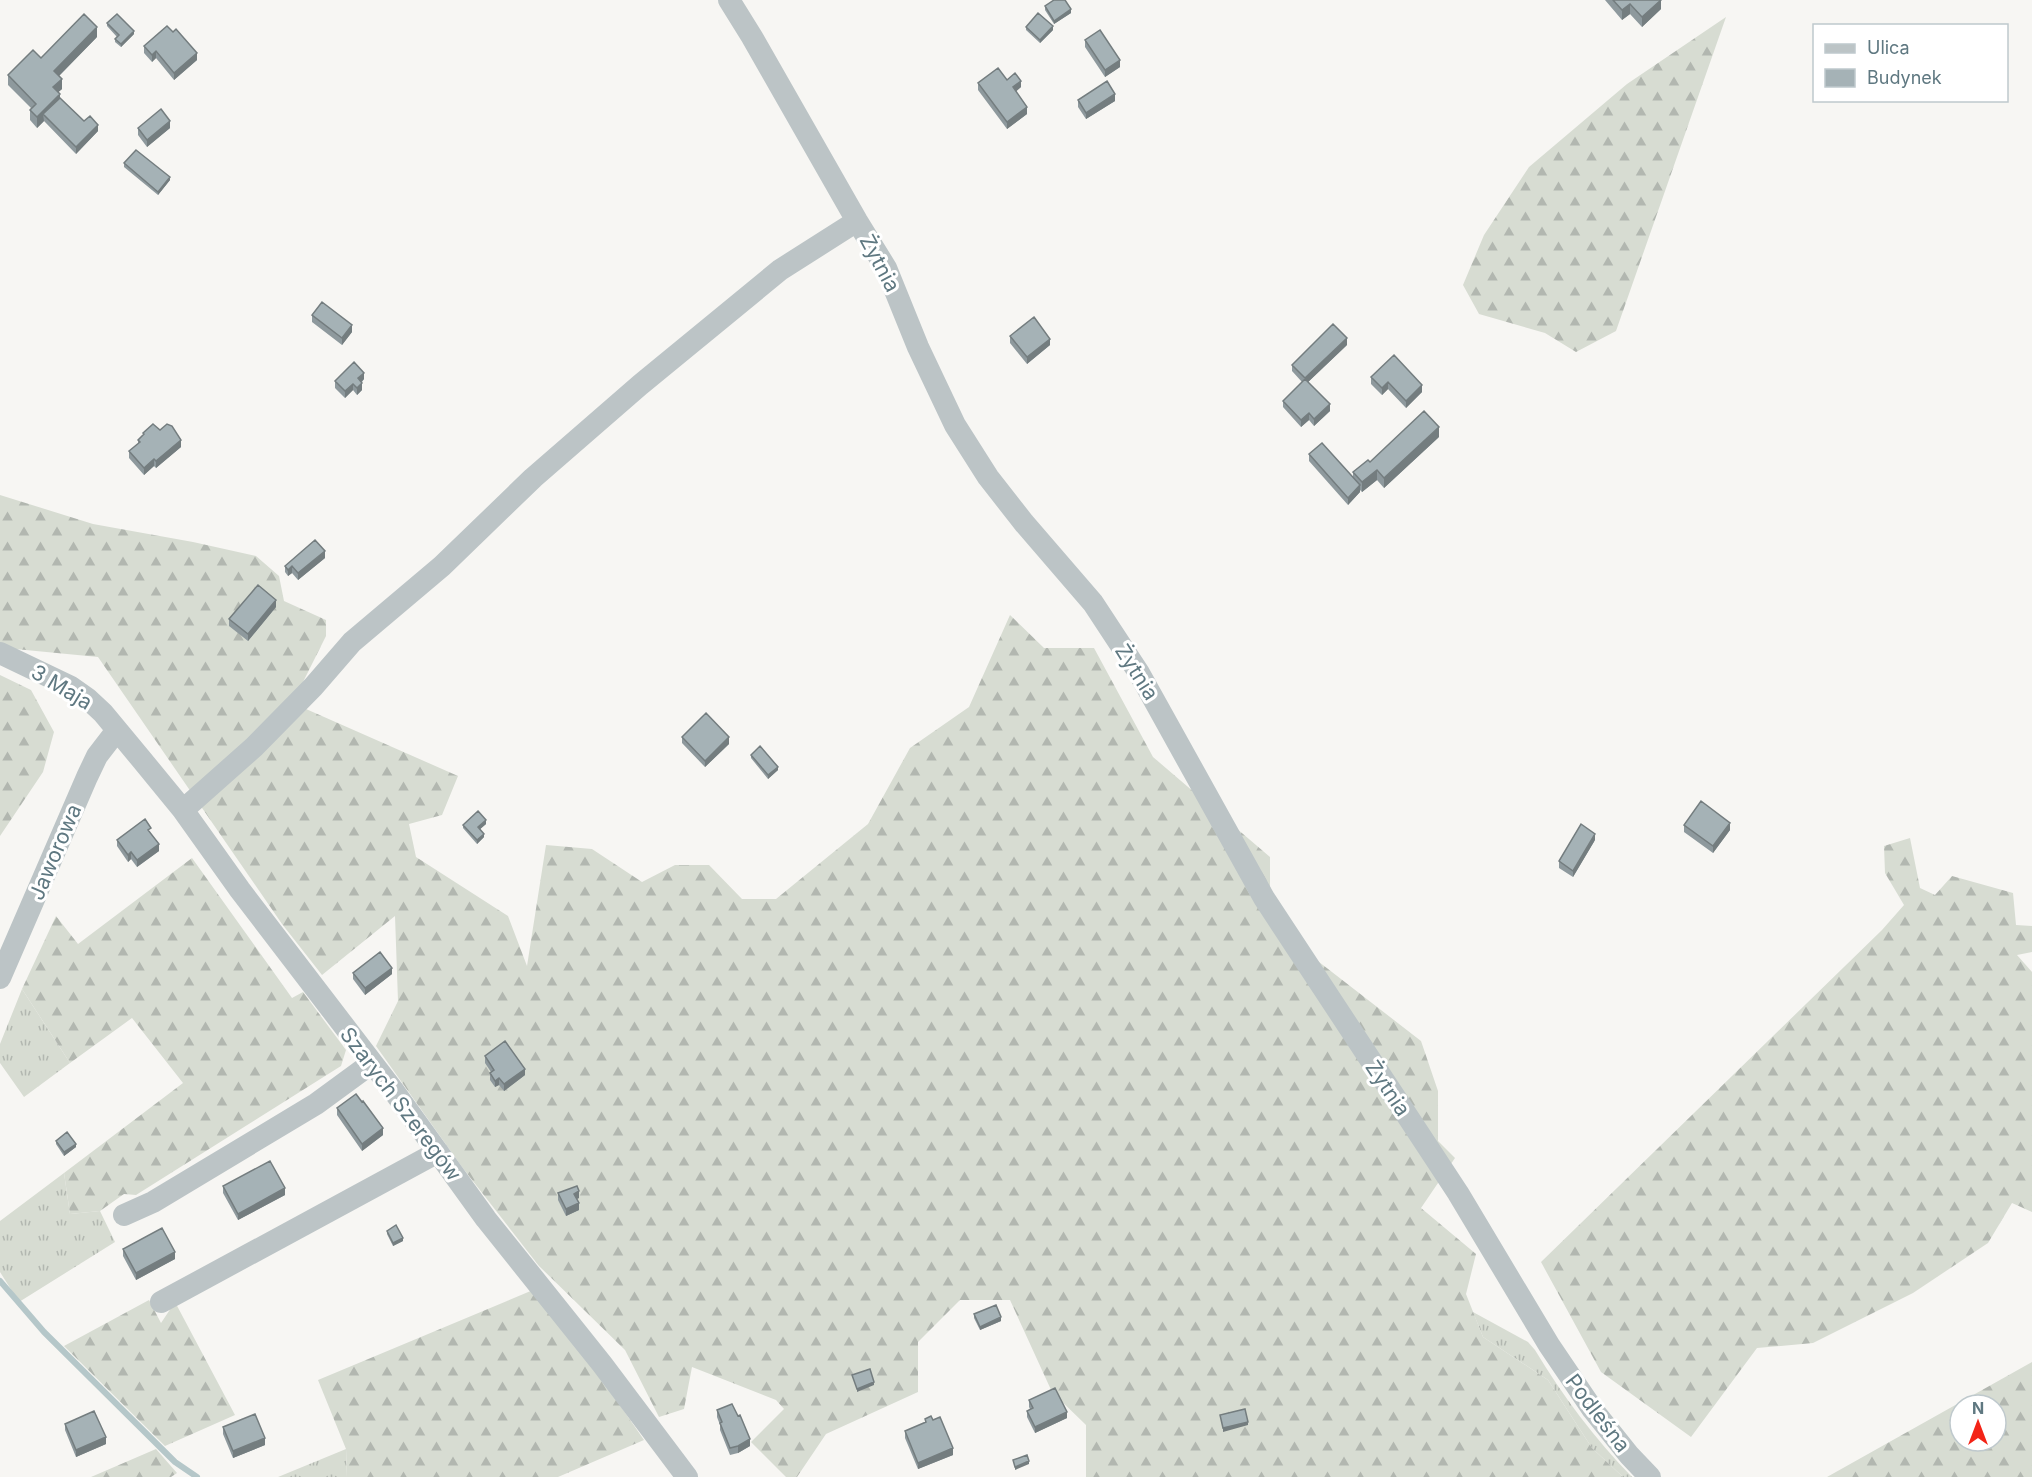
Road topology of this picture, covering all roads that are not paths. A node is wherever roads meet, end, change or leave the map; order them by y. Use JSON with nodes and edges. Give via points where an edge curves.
{"nodes":[{"id":1,"x":736,"y":3,"type":"edge"},
{"id":2,"x":857,"y":221,"type":"junction"},
{"id":3,"x":0,"y":653,"type":"edge"},
{"id":4,"x":117,"y":730,"type":"junction"},
{"id":5,"x":183,"y":810,"type":"junction"},
{"id":6,"x":0,"y":978,"type":"edge"},
{"id":7,"x":372,"y":1063,"type":"junction"},
{"id":8,"x":438,"y":1152,"type":"junction"},
{"id":9,"x":124,"y":1215,"type":"dead end"},
{"id":10,"x":161,"y":1302,"type":"dead end"},
{"id":11,"x":1549,"y":1345,"type":"joint"},
{"id":12,"x":687,"y":1477,"type":"edge"},
{"id":13,"x":1650,"y":1477,"type":"edge"}],
"edges":[{"from":1,"to":2,"type":"street","name":"Żytnia"},
{"from":2,"to":5,"type":"street","via":[[780,270],[533,478],[442,566],[352,642],[254,747]]},
{"from":2,"to":11,"type":"street","name":"Żytnia","via":[[886,268],[955,425],[1024,523],[1093,603],[1139,673],[1264,898],[1458,1194]]},
{"from":3,"to":4,"type":"street","name":"3 Maja","via":[[70,687],[88,699]]},
{"from":4,"to":5,"type":"street","name":"Szarych Szeregów"},
{"from":4,"to":6,"type":"street","name":"Jaworowa","via":[[87,777]]},
{"from":5,"to":7,"type":"street","name":"Szarych Szeregów"},
{"from":7,"to":8,"type":"street","name":"Szarych Szeregów"},
{"from":7,"to":9,"type":"street","via":[[316,1104],[153,1202]]},
{"from":8,"to":10,"type":"street"},
{"from":8,"to":12,"type":"street","name":"Szarych Szeregów"},
{"from":11,"to":13,"type":"street","name":"Podleśna","via":[[1593,1410]]}]}
